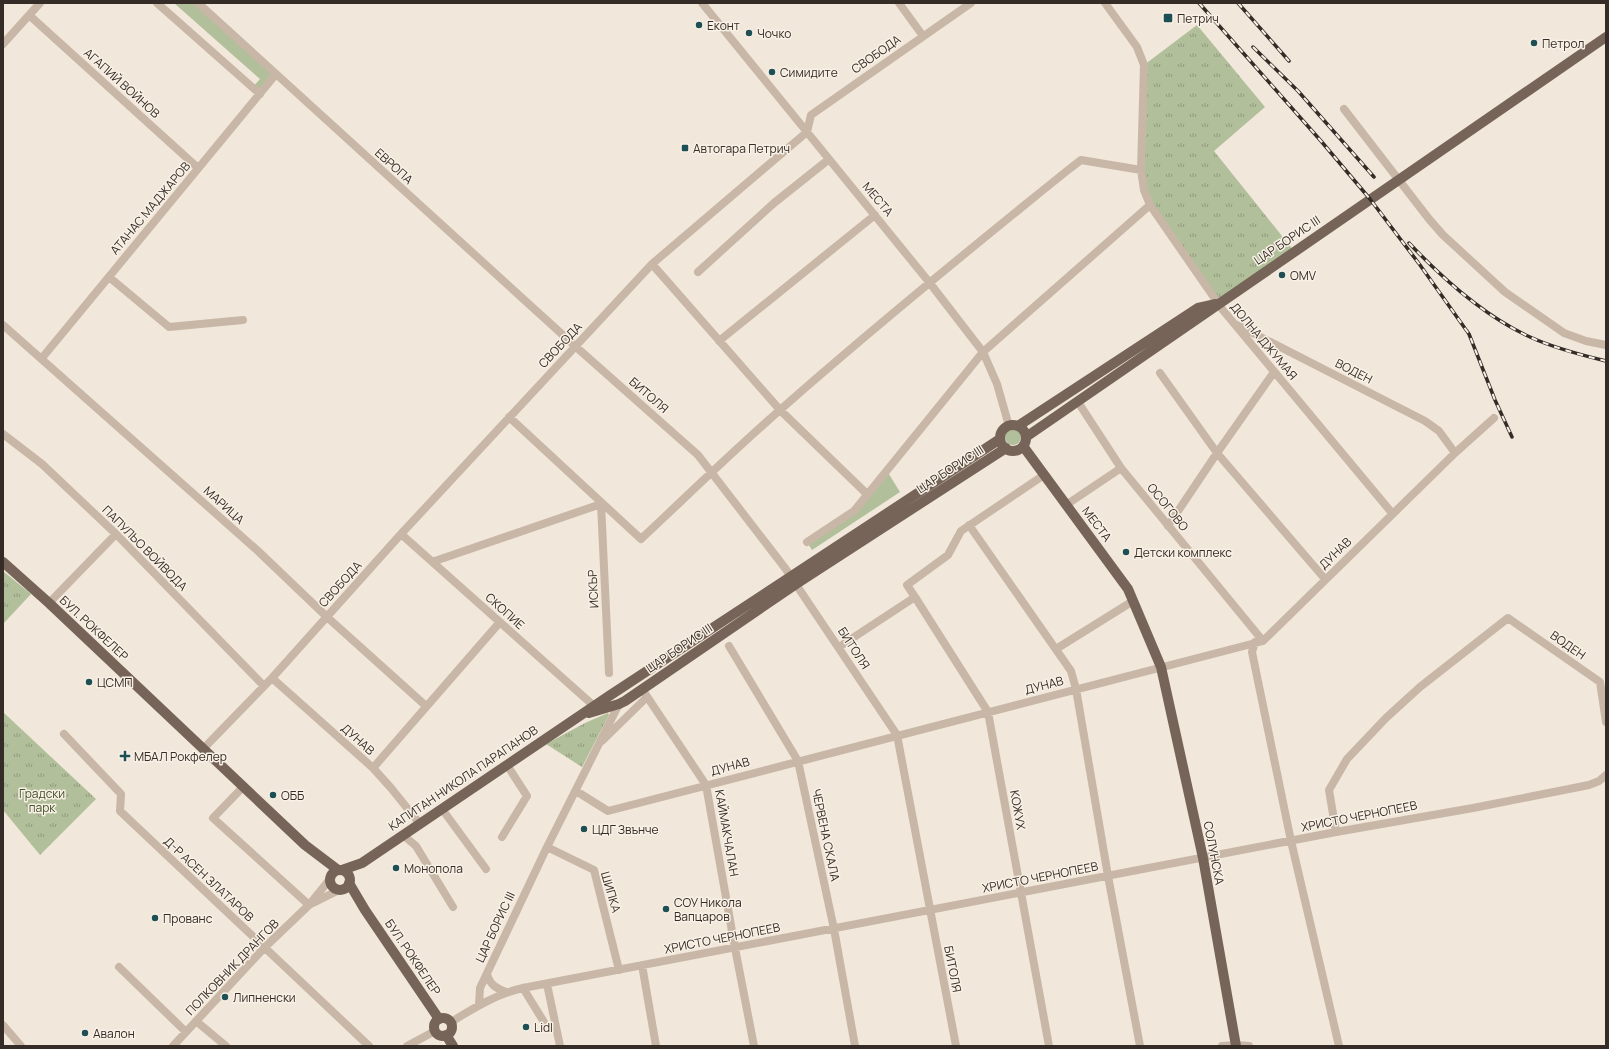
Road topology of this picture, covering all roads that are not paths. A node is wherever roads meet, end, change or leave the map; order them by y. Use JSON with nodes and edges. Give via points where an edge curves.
{"nodes":[{"id":1,"x":40,"y":3,"type":"edge"},
{"id":2,"x":157,"y":3,"type":"edge"},
{"id":3,"x":198,"y":3,"type":"edge"},
{"id":4,"x":702,"y":3,"type":"edge"},
{"id":5,"x":899,"y":3,"type":"edge"},
{"id":6,"x":971,"y":3,"type":"edge"},
{"id":7,"x":1105,"y":3,"type":"edge"},
{"id":8,"x":29,"y":15,"type":"junction"},
{"id":9,"x":923,"y":36,"type":"junction"},
{"id":10,"x":1606,"y":37,"type":"edge"},
{"id":11,"x":3,"y":44,"type":"edge"},
{"id":12,"x":276,"y":74,"type":"junction"},
{"id":13,"x":260,"y":94,"type":"junction"},
{"id":14,"x":1344,"y":109,"type":"dead end"},
{"id":15,"x":807,"y":132,"type":"junction"},
{"id":16,"x":828,"y":160,"type":"junction"},
{"id":17,"x":198,"y":168,"type":"junction"},
{"id":18,"x":1141,"y":170,"type":"junction"},
{"id":19,"x":1399,"y":179,"type":"junction"},
{"id":20,"x":1150,"y":205,"type":"junction"},
{"id":21,"x":875,"y":216,"type":"junction"},
{"id":22,"x":652,"y":264,"type":"junction"},
{"id":23,"x":698,"y":272,"type":"dead end"},
{"id":24,"x":109,"y":277,"type":"junction"},
{"id":25,"x":930,"y":282,"type":"junction"},
{"id":26,"x":1218,"y":303,"type":"junction"},
{"id":27,"x":243,"y":320,"type":"dead end"},
{"id":28,"x":1233,"y":323,"type":"junction"},
{"id":29,"x":3,"y":325,"type":"edge"},
{"id":30,"x":719,"y":341,"type":"junction"},
{"id":31,"x":1606,"y":345,"type":"edge"},
{"id":32,"x":575,"y":346,"type":"junction"},
{"id":33,"x":983,"y":352,"type":"junction"},
{"id":34,"x":42,"y":358,"type":"junction"},
{"id":35,"x":1274,"y":372,"type":"junction"},
{"id":36,"x":1160,"y":373,"type":"dead end"},
{"id":37,"x":1078,"y":402,"type":"junction"},
{"id":38,"x":780,"y":410,"type":"junction"},
{"id":39,"x":509,"y":417,"type":"junction"},
{"id":40,"x":1494,"y":418,"type":"dead end"},
{"id":41,"x":1014,"y":426,"type":"junction"},
{"id":42,"x":3,"y":434,"type":"edge"},
{"id":43,"x":1000,"y":439,"type":"junction"},
{"id":44,"x":1024,"y":442,"type":"junction"},
{"id":45,"x":1006,"y":448,"type":"junction"},
{"id":46,"x":1217,"y":452,"type":"junction"},
{"id":47,"x":1455,"y":453,"type":"junction"},
{"id":48,"x":1121,"y":468,"type":"junction"},
{"id":49,"x":712,"y":471,"type":"junction"},
{"id":50,"x":1044,"y":474,"type":"junction"},
{"id":51,"x":868,"y":495,"type":"junction"},
{"id":52,"x":601,"y":504,"type":"junction"},
{"id":53,"x":1066,"y":506,"type":"junction"},
{"id":54,"x":1392,"y":513,"type":"junction"},
{"id":55,"x":969,"y":525,"type":"junction"},
{"id":56,"x":1168,"y":526,"type":"junction"},
{"id":57,"x":116,"y":534,"type":"junction"},
{"id":58,"x":401,"y":534,"type":"junction"},
{"id":59,"x":807,"y":542,"type":"dead end"},
{"id":60,"x":3,"y":562,"type":"edge"},
{"id":61,"x":432,"y":562,"type":"junction"},
{"id":62,"x":1325,"y":579,"type":"junction"},
{"id":63,"x":794,"y":580,"type":"junction"},
{"id":64,"x":915,"y":597,"type":"junction"},
{"id":65,"x":1133,"y":601,"type":"junction"},
{"id":66,"x":49,"y":603,"type":"junction"},
{"id":67,"x":327,"y":617,"type":"junction"},
{"id":68,"x":500,"y":622,"type":"junction"},
{"id":69,"x":1259,"y":642,"type":"junction"},
{"id":70,"x":729,"y":646,"type":"dead end"},
{"id":71,"x":839,"y":647,"type":"junction"},
{"id":72,"x":1056,"y":649,"type":"junction"},
{"id":73,"x":1161,"y":667,"type":"junction"},
{"id":74,"x":609,"y":673,"type":"dead end"},
{"id":75,"x":272,"y":678,"type":"junction"},
{"id":76,"x":1603,"y":679,"type":"edge"},
{"id":77,"x":264,"y":686,"type":"junction"},
{"id":78,"x":1076,"y":689,"type":"junction"},
{"id":79,"x":618,"y":690,"type":"junction"},
{"id":80,"x":644,"y":693,"type":"junction"},
{"id":81,"x":622,"y":703,"type":"junction"},
{"id":82,"x":426,"y":706,"type":"junction"},
{"id":83,"x":594,"y":706,"type":"junction"},
{"id":84,"x":988,"y":712,"type":"junction"},
{"id":85,"x":580,"y":715,"type":"junction"},
{"id":86,"x":1606,"y":722,"type":"edge"},
{"id":87,"x":64,"y":734,"type":"dead end"},
{"id":88,"x":897,"y":735,"type":"junction"},
{"id":89,"x":598,"y":745,"type":"junction"},
{"id":90,"x":204,"y":749,"type":"junction"},
{"id":91,"x":798,"y":761,"type":"junction"},
{"id":92,"x":507,"y":765,"type":"junction"},
{"id":93,"x":373,"y":768,"type":"junction"},
{"id":94,"x":1606,"y":775,"type":"edge"},
{"id":95,"x":706,"y":785,"type":"junction"},
{"id":96,"x":243,"y":787,"type":"junction"},
{"id":97,"x":576,"y":791,"type":"junction"},
{"id":98,"x":442,"y":809,"type":"junction"},
{"id":99,"x":420,"y":824,"type":"junction"},
{"id":100,"x":1336,"y":832,"type":"junction"},
{"id":101,"x":403,"y":835,"type":"junction"},
{"id":102,"x":502,"y":836,"type":"dead end"},
{"id":103,"x":1291,"y":841,"type":"junction"},
{"id":104,"x":547,"y":847,"type":"junction"},
{"id":105,"x":1203,"y":858,"type":"junction"},
{"id":106,"x":362,"y":863,"type":"junction"},
{"id":107,"x":486,"y":869,"type":"dead end"},
{"id":108,"x":335,"y":874,"type":"junction"},
{"id":109,"x":1108,"y":876,"type":"junction"},
{"id":110,"x":345,"y":886,"type":"junction"},
{"id":111,"x":1021,"y":893,"type":"junction"},
{"id":112,"x":309,"y":905,"type":"junction"},
{"id":113,"x":453,"y":907,"type":"dead end"},
{"id":114,"x":930,"y":910,"type":"junction"},
{"id":115,"x":834,"y":929,"type":"junction"},
{"id":116,"x":264,"y":948,"type":"junction"},
{"id":117,"x":735,"y":948,"type":"junction"},
{"id":118,"x":642,"y":966,"type":"junction"},
{"id":119,"x":118,"y":967,"type":"dead end"},
{"id":120,"x":619,"y":970,"type":"junction"},
{"id":121,"x":487,"y":974,"type":"junction"},
{"id":122,"x":547,"y":984,"type":"junction"},
{"id":123,"x":523,"y":988,"type":"junction"},
{"id":124,"x":506,"y":992,"type":"junction"},
{"id":125,"x":479,"y":1005,"type":"junction"},
{"id":126,"x":439,"y":1019,"type":"junction"},
{"id":127,"x":196,"y":1021,"type":"junction"},
{"id":128,"x":451,"y":1022,"type":"junction"},
{"id":129,"x":544,"y":1022,"type":"dead end"},
{"id":130,"x":3,"y":1025,"type":"edge"},
{"id":131,"x":435,"y":1031,"type":"junction"},
{"id":132,"x":186,"y":1032,"type":"junction"},
{"id":133,"x":446,"y":1035,"type":"junction"},
{"id":134,"x":1236,"y":1045,"type":"edge"},
{"id":135,"x":21,"y":1046,"type":"edge"},
{"id":136,"x":173,"y":1046,"type":"edge"},
{"id":137,"x":226,"y":1046,"type":"edge"},
{"id":138,"x":369,"y":1046,"type":"edge"},
{"id":139,"x":407,"y":1046,"type":"edge"},
{"id":140,"x":453,"y":1046,"type":"edge"},
{"id":141,"x":560,"y":1046,"type":"edge"},
{"id":142,"x":656,"y":1046,"type":"edge"},
{"id":143,"x":754,"y":1046,"type":"edge"},
{"id":144,"x":855,"y":1046,"type":"edge"},
{"id":145,"x":956,"y":1046,"type":"edge"},
{"id":146,"x":1049,"y":1046,"type":"edge"},
{"id":147,"x":1140,"y":1046,"type":"edge"},
{"id":148,"x":1222,"y":1046,"type":"edge"},
{"id":149,"x":1249,"y":1046,"type":"edge"},
{"id":150,"x":1339,"y":1046,"type":"edge"}],
"edges":[{"from":1,"to":8,"type":"street"},
{"from":2,"to":13,"type":"street"},
{"from":3,"to":12,"type":"street","name":"ЕВРОПА"},
{"from":4,"to":15,"type":"street","name":"МЕСТА"},
{"from":5,"to":9,"type":"street"},
{"from":6,"to":9,"type":"street","name":"СВОБОДА"},
{"from":7,"to":18,"type":"street","name":"ДОЛНА ДЖУМАЯ","via":[[1137,47],[1144,65]]},
{"from":8,"to":11,"type":"street"},
{"from":8,"to":17,"type":"street","name":"АГАПИЙ ВОЙНОВ"},
{"from":9,"to":15,"type":"street","name":"СВОБОДА","via":[[811,115]]},
{"from":10,"to":19,"type":"main road","name":"ЦАР БОРИС III"},
{"from":12,"to":13,"type":"street","name":"АТАНАС МАДЖАРОВ"},
{"from":12,"to":32,"type":"street","name":"ЕВРОПА"},
{"from":13,"to":17,"type":"street","name":"АТАНАС МАДЖАРОВ"},
{"from":14,"to":19,"type":"street"},
{"from":15,"to":16,"type":"street","name":"МЕСТА"},
{"from":15,"to":22,"type":"street","name":"СВОБОДА"},
{"from":16,"to":21,"type":"street","name":"МЕСТА"},
{"from":16,"to":23,"type":"street"},
{"from":17,"to":24,"type":"street","name":"АТАНАС МАДЖАРОВ"},
{"from":18,"to":20,"type":"street","name":"ДОЛНА ДЖУМАЯ","via":[[1144,190]]},
{"from":18,"to":25,"type":"street","via":[[1081,160]]},
{"from":19,"to":26,"type":"main road","name":"ЦАР БОРИС III"},
{"from":19,"to":31,"type":"street","via":[[1443,235],[1505,292],[1564,333]]},
{"from":20,"to":26,"type":"street","name":"ДОЛНА ДЖУМАЯ"},
{"from":20,"to":33,"type":"street"},
{"from":21,"to":25,"type":"street","name":"МЕСТА"},
{"from":21,"to":30,"type":"street"},
{"from":22,"to":30,"type":"street"},
{"from":22,"to":32,"type":"street","name":"СВОБОДА"},
{"from":24,"to":27,"type":"street","via":[[170,327]]},
{"from":24,"to":34,"type":"street","name":"АТАНАС МАДЖАРОВ"},
{"from":25,"to":33,"type":"street","name":"МЕСТА"},
{"from":25,"to":38,"type":"street"},
{"from":26,"to":28,"type":"street","name":"ДОЛНА ДЖУМАЯ"},
{"from":26,"to":37,"type":"main road","name":"ЦАР БОРИС III","via":[[1202,317]]},
{"from":26,"to":41,"type":"main road","name":"ЦАР БОРИС III","via":[[1198,308]]},
{"from":28,"to":35,"type":"street","name":"ДОЛНА ДЖУМАЯ"},
{"from":28,"to":47,"type":"street","name":"ВОДЕН","via":[[1425,421],[1439,431]]},
{"from":29,"to":34,"type":"street","name":"МАРИЦА"},
{"from":30,"to":38,"type":"street"},
{"from":32,"to":39,"type":"street","name":"СВОБОДА"},
{"from":32,"to":49,"type":"street","name":"БИТОЛЯ","via":[[698,455]]},
{"from":33,"to":41,"type":"street","name":"МЕСТА"},
{"from":33,"to":51,"type":"street"},
{"from":34,"to":67,"type":"street","name":"МАРИЦА","via":[[252,546]]},
{"from":35,"to":46,"type":"street"},
{"from":35,"to":54,"type":"street","name":"ДОЛНА ДЖУМАЯ"},
{"from":36,"to":46,"type":"street"},
{"from":37,"to":44,"type":"main road","name":"ЦАР БОРИС III"},
{"from":37,"to":48,"type":"street","name":"ОСОГОВО"},
{"from":38,"to":49,"type":"street"},
{"from":38,"to":51,"type":"street"},
{"from":39,"to":52,"type":"street"},
{"from":39,"to":58,"type":"street","name":"СВОБОДА"},
{"from":40,"to":47,"type":"street","name":"ДУНАВ"},
{"from":41,"to":43,"type":"main road","via":[[1002,431]]},
{"from":41,"to":44,"type":"main road","via":[[1024,430]]},
{"from":42,"to":57,"type":"street","name":"ПАПУЛЬО ВОЙВОДА","via":[[42,464]]},
{"from":43,"to":45,"type":"main road"},
{"from":43,"to":63,"type":"main road","name":"ЦАР БОРИС III"},
{"from":44,"to":45,"type":"main road","via":[[1015,450]]},
{"from":44,"to":50,"type":"main road","name":"МЕСТА"},
{"from":45,"to":63,"type":"main road","name":"ЦАР БОРИС III"},
{"from":46,"to":56,"type":"street"},
{"from":46,"to":62,"type":"street"},
{"from":47,"to":54,"type":"street","name":"ДУНАВ"},
{"from":48,"to":53,"type":"street"},
{"from":48,"to":56,"type":"street","name":"ОСОГОВО"},
{"from":49,"to":52,"type":"street","via":[[641,539]]},
{"from":49,"to":63,"type":"street","name":"БИТОЛЯ"},
{"from":50,"to":53,"type":"main road","name":"МЕСТА"},
{"from":50,"to":55,"type":"street"},
{"from":51,"to":59,"type":"street","via":[[854,511]]},
{"from":52,"to":61,"type":"street"},
{"from":52,"to":74,"type":"street","name":"ИСКЪР"},
{"from":53,"to":65,"type":"main road","name":"МЕСТА","via":[[1120,578]]},
{"from":54,"to":62,"type":"street","name":"ДУНАВ"},
{"from":55,"to":64,"type":"street","name":"КОЖУХ","via":[[961,531],[948,555],[907,585]]},
{"from":55,"to":72,"type":"street"},
{"from":56,"to":69,"type":"street","name":"ОСОГОВО"},
{"from":57,"to":66,"type":"street"},
{"from":57,"to":77,"type":"street","name":"ПАПУЛЬО ВОЙВОДА"},
{"from":58,"to":61,"type":"street","name":"СКОПИЕ"},
{"from":58,"to":67,"type":"street","name":"СВОБОДА"},
{"from":60,"to":66,"type":"main road","name":"БУЛ. РОКФЕЛЕР"},
{"from":61,"to":68,"type":"street","name":"СКОПИЕ"},
{"from":62,"to":69,"type":"street","name":"ДУНАВ"},
{"from":63,"to":71,"type":"street","name":"БИТОЛЯ"},
{"from":63,"to":79,"type":"main road","name":"ЦАР БОРИС III"},
{"from":63,"to":80,"type":"main road","name":"ЦАР БОРИС III"},
{"from":64,"to":71,"type":"street"},
{"from":64,"to":84,"type":"street","name":"КОЖУХ"},
{"from":65,"to":72,"type":"street"},
{"from":65,"to":73,"type":"main road","name":"МЕСТА"},
{"from":66,"to":90,"type":"main road","name":"БУЛ. РОКФЕЛЕР"},
{"from":67,"to":75,"type":"street","name":"СВОБОДА"},
{"from":67,"to":82,"type":"street","name":"МАРИЦА"},
{"from":68,"to":82,"type":"street"},
{"from":68,"to":83,"type":"street","name":"СКОПИЕ"},
{"from":69,"to":73,"type":"street","name":"ДУНАВ"},
{"from":69,"to":103,"type":"street","via":[[1252,652]]},
{"from":70,"to":91,"type":"street","name":"ЧЕРВЕНА СКАЛА"},
{"from":71,"to":88,"type":"street","name":"БИТОЛЯ"},
{"from":72,"to":78,"type":"street","via":[[1071,671]]},
{"from":73,"to":78,"type":"street","name":"ДУНАВ"},
{"from":73,"to":105,"type":"main road","name":"СОЛУНСКА"},
{"from":75,"to":77,"type":"street","name":"СВОБОДА"},
{"from":75,"to":93,"type":"street","name":"ДУНАВ"},
{"from":76,"to":86,"type":"street","name":"ВОДЕН"},
{"from":76,"to":100,"type":"street","name":"ВОДЕН","via":[[1508,618],[1420,687],[1347,759],[1328,790]]},
{"from":77,"to":90,"type":"street","name":"СВОБОДА"},
{"from":78,"to":84,"type":"street","name":"ДУНАВ"},
{"from":78,"to":109,"type":"street"},
{"from":79,"to":81,"type":"main road","via":[[617,694]]},
{"from":79,"to":83,"type":"main road","name":"КАПИТАН НИКОЛА ПАРАПАНОВ"},
{"from":80,"to":81,"type":"main road","name":"ЦАР БОРИС III"},
{"from":80,"to":89,"type":"street"},
{"from":80,"to":95,"type":"street","name":"КАЙМАКЧАЛАН"},
{"from":81,"to":85,"type":"main road","name":"КАПИТАН НИКОЛА ПАРАПАНОВ"},
{"from":81,"to":89,"type":"street","name":"ЦАР БОРИС III"},
{"from":82,"to":93,"type":"street"},
{"from":83,"to":85,"type":"main road","name":"КАПИТАН НИКОЛА ПАРАПАНОВ"},
{"from":84,"to":88,"type":"street","name":"ДУНАВ"},
{"from":84,"to":111,"type":"street","name":"КОЖУХ"},
{"from":85,"to":92,"type":"main road","name":"КАПИТАН НИКОЛА ПАРАПАНОВ"},
{"from":87,"to":116,"type":"street","name":"Д-Р АСЕН ЗЛАТАРОВ","via":[[121,794],[120,811]]},
{"from":88,"to":91,"type":"street","name":"ДУНАВ"},
{"from":88,"to":114,"type":"street","name":"БИТОЛЯ"},
{"from":89,"to":97,"type":"street","name":"ЦАР БОРИС III"},
{"from":90,"to":96,"type":"main road","name":"БУЛ. РОКФЕЛЕР"},
{"from":91,"to":95,"type":"street","name":"ДУНАВ"},
{"from":91,"to":115,"type":"street","name":"ЧЕРВЕНА СКАЛА"},
{"from":92,"to":98,"type":"main road","name":"КАПИТАН НИКОЛА ПАРАПАНОВ"},
{"from":92,"to":102,"type":"street","via":[[527,796]]},
{"from":93,"to":99,"type":"street","name":"ДУНАВ"},
{"from":94,"to":100,"type":"street","name":"ХРИСТО ЧЕРНОПЕЕВ","via":[[1589,785]]},
{"from":95,"to":97,"type":"street","name":"ДУНАВ","via":[[608,812]]},
{"from":95,"to":117,"type":"street","name":"КАЙМАКЧАЛАН"},
{"from":96,"to":108,"type":"main road","name":"БУЛ. РОКФЕЛЕР"},
{"from":96,"to":112,"type":"street","via":[[213,818]]},
{"from":97,"to":104,"type":"street","name":"ЦАР БОРИС III"},
{"from":98,"to":99,"type":"main road","name":"КАПИТАН НИКОЛА ПАРАПАНОВ"},
{"from":98,"to":107,"type":"street"},
{"from":99,"to":101,"type":"main road","name":"КАПИТАН НИКОЛА ПАРАПАНОВ"},
{"from":100,"to":103,"type":"street","name":"ХРИСТО ЧЕРНОПЕЕВ"},
{"from":101,"to":106,"type":"main road","name":"КАПИТАН НИКОЛА ПАРАПАНОВ"},
{"from":101,"to":113,"type":"street","via":[[416,846]]},
{"from":103,"to":105,"type":"street","name":"ХРИСТО ЧЕРНОПЕЕВ"},
{"from":103,"to":150,"type":"street"},
{"from":104,"to":120,"type":"street","name":"ШИПКА","via":[[594,870]]},
{"from":104,"to":121,"type":"street","name":"ЦАР БОРИС III"},
{"from":105,"to":109,"type":"street","name":"ХРИСТО ЧЕРНОПЕЕВ"},
{"from":105,"to":134,"type":"main road","name":"СОЛУНСКА"},
{"from":106,"to":108,"type":"main road","name":"КАПИТАН НИКОЛА ПАРАПАНОВ"},
{"from":106,"to":110,"type":"main road","name":"КАПИТАН НИКОЛА ПАРАПАНОВ"},
{"from":108,"to":110,"type":"main road","via":[[347,874]]},
{"from":108,"to":110,"type":"main road","via":[[332,887]]},
{"from":108,"to":112,"type":"street","name":"ПОЛКОВНИК ДРАНГОВ"},
{"from":109,"to":111,"type":"street","name":"ХРИСТО ЧЕРНОПЕЕВ"},
{"from":109,"to":147,"type":"street"},
{"from":110,"to":112,"type":"street","name":"ПОЛКОВНИК ДРАНГОВ"},
{"from":110,"to":126,"type":"main road","name":"БУЛ. РОКФЕЛЕР","via":[[365,910]]},
{"from":111,"to":114,"type":"street","name":"ХРИСТО ЧЕРНОПЕЕВ"},
{"from":111,"to":146,"type":"street","name":"КОЖУХ"},
{"from":112,"to":116,"type":"street","name":"ПОЛКОВНИК ДРАНГОВ"},
{"from":114,"to":115,"type":"street","name":"ХРИСТО ЧЕРНОПЕЕВ"},
{"from":114,"to":145,"type":"street","name":"БИТОЛЯ"},
{"from":115,"to":117,"type":"street","name":"ХРИСТО ЧЕРНОПЕЕВ"},
{"from":115,"to":144,"type":"street","name":"ЧЕРВЕНА СКАЛА"},
{"from":116,"to":127,"type":"street","name":"ПОЛКОВНИК ДРАНГОВ"},
{"from":116,"to":138,"type":"street","name":"Д-Р АСЕН ЗЛАТАРОВ"},
{"from":117,"to":118,"type":"street","name":"ХРИСТО ЧЕРНОПЕЕВ"},
{"from":117,"to":143,"type":"street","name":"КАЙМАКЧАЛАН"},
{"from":118,"to":120,"type":"street","name":"ХРИСТО ЧЕРНОПЕЕВ"},
{"from":118,"to":142,"type":"street"},
{"from":119,"to":132,"type":"street"},
{"from":120,"to":122,"type":"street","name":"ХРИСТО ЧЕРНОПЕЕВ"},
{"from":121,"to":124,"type":"street","name":"ЦАР БОРИС III","via":[[490,983]]},
{"from":121,"to":125,"type":"street","name":"ЦАР БОРИС III","via":[[480,988]]},
{"from":122,"to":123,"type":"street","name":"ХРИСТО ЧЕРНОПЕЕВ"},
{"from":122,"to":141,"type":"street"},
{"from":123,"to":124,"type":"street","name":"ХРИСТО ЧЕРНОПЕЕВ"},
{"from":123,"to":129,"type":"street"},
{"from":124,"to":125,"type":"street","name":"ХРИСТО ЧЕРНОПЕЕВ"},
{"from":125,"to":128,"type":"street"},
{"from":126,"to":128,"type":"main road","via":[[444,1018]]},
{"from":126,"to":131,"type":"main road","via":[[435,1023]]},
{"from":127,"to":132,"type":"street","name":"ПОЛКОВНИК ДРАНГОВ"},
{"from":127,"to":137,"type":"street"},
{"from":128,"to":133,"type":"main road","via":[[451,1031]]},
{"from":130,"to":135,"type":"street"},
{"from":131,"to":133,"type":"main road","via":[[439,1035]]},
{"from":131,"to":139,"type":"street"},
{"from":132,"to":136,"type":"street","name":"ПОЛКОВНИК ДРАНГОВ"},
{"from":133,"to":140,"type":"main road"},
{"from":134,"to":148,"type":"street"},
{"from":134,"to":149,"type":"street"}]}
